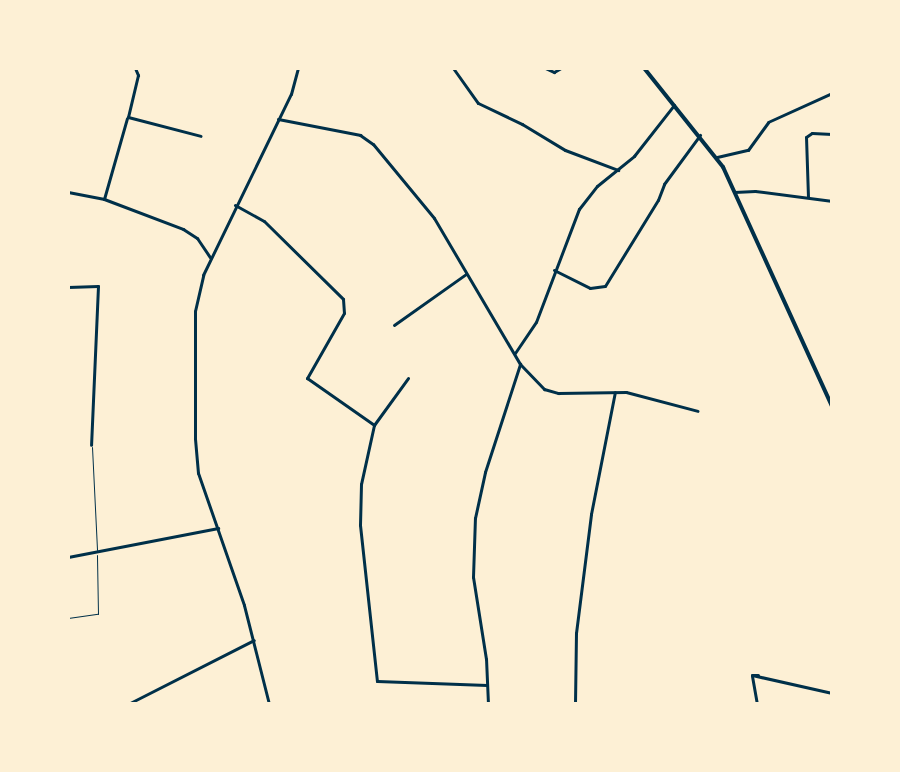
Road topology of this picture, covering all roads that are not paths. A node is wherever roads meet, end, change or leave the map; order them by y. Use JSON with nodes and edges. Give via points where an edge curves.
{"nodes":[{"id":1,"x":135,"y":68,"type":"edge"},
{"id":2,"x":298,"y":68,"type":"edge"},
{"id":3,"x":453,"y":68,"type":"edge"},
{"id":4,"x":545,"y":68,"type":"edge"},
{"id":5,"x":561,"y":68,"type":"edge"},
{"id":6,"x":644,"y":68,"type":"edge"},
{"id":7,"x":832,"y":93,"type":"edge"},
{"id":8,"x":674,"y":105,"type":"junction"},
{"id":9,"x":128,"y":117,"type":"junction"},
{"id":10,"x":278,"y":119,"type":"junction"},
{"id":11,"x":832,"y":134,"type":"edge"},
{"id":12,"x":700,"y":135,"type":"junction"},
{"id":13,"x":201,"y":136,"type":"dead end"},
{"id":14,"x":717,"y":157,"type":"junction"},
{"id":15,"x":618,"y":170,"type":"junction"},
{"id":16,"x":68,"y":192,"type":"edge"},
{"id":17,"x":734,"y":192,"type":"junction"},
{"id":18,"x":808,"y":197,"type":"junction"},
{"id":19,"x":104,"y":199,"type":"junction"},
{"id":20,"x":832,"y":201,"type":"edge"},
{"id":21,"x":235,"y":205,"type":"junction"},
{"id":22,"x":210,"y":257,"type":"junction"},
{"id":23,"x":554,"y":270,"type":"junction"},
{"id":24,"x":466,"y":274,"type":"junction"},
{"id":25,"x":68,"y":287,"type":"edge"},
{"id":26,"x":394,"y":325,"type":"dead end"},
{"id":27,"x":515,"y":353,"type":"junction"},
{"id":28,"x":520,"y":364,"type":"junction"},
{"id":29,"x":408,"y":378,"type":"dead end"},
{"id":30,"x":615,"y":392,"type":"junction"},
{"id":31,"x":832,"y":406,"type":"edge"},
{"id":32,"x":698,"y":411,"type":"dead end"},
{"id":33,"x":374,"y":425,"type":"junction"},
{"id":34,"x":91,"y":445,"type":"joint"},
{"id":35,"x":218,"y":528,"type":"junction"},
{"id":36,"x":97,"y":552,"type":"junction"},
{"id":37,"x":68,"y":557,"type":"edge"},
{"id":38,"x":68,"y":618,"type":"edge"},
{"id":39,"x":254,"y":640,"type":"junction"},
{"id":40,"x":487,"y":685,"type":"junction"},
{"id":41,"x":832,"y":693,"type":"edge"},
{"id":42,"x":128,"y":704,"type":"edge"},
{"id":43,"x":269,"y":704,"type":"edge"},
{"id":44,"x":488,"y":704,"type":"edge"},
{"id":45,"x":575,"y":704,"type":"edge"},
{"id":46,"x":757,"y":704,"type":"edge"}],
"edges":[{"from":1,"to":9,"type":"street"},
{"from":2,"to":10,"type":"street"},
{"from":3,"to":15,"type":"street","via":[[478,103],[565,150]]},
{"from":4,"to":5,"type":"street"},
{"from":6,"to":8,"type":"main road"},
{"from":7,"to":14,"type":"street","via":[[768,122],[748,150]]},
{"from":8,"to":12,"type":"main road"},
{"from":8,"to":15,"type":"street"},
{"from":9,"to":13,"type":"street"},
{"from":9,"to":19,"type":"street"},
{"from":10,"to":21,"type":"street"},
{"from":10,"to":24,"type":"street","via":[[360,135],[373,144],[434,218]]},
{"from":11,"to":18,"type":"street","via":[[806,137]]},
{"from":12,"to":14,"type":"main road"},
{"from":12,"to":23,"type":"street","via":[[664,184],[605,286],[590,288]]},
{"from":14,"to":17,"type":"main road"},
{"from":15,"to":23,"type":"street","via":[[579,209]]},
{"from":16,"to":19,"type":"street"},
{"from":17,"to":18,"type":"street"},
{"from":17,"to":31,"type":"main road"},
{"from":18,"to":20,"type":"street"},
{"from":19,"to":22,"type":"street","via":[[183,229]]},
{"from":21,"to":22,"type":"street"},
{"from":21,"to":33,"type":"street","via":[[264,221],[343,299],[344,313],[307,378]]},
{"from":22,"to":35,"type":"street","via":[[195,311],[195,438],[198,473]]},
{"from":23,"to":27,"type":"street","via":[[536,322]]},
{"from":24,"to":26,"type":"street"},
{"from":24,"to":27,"type":"street"},
{"from":25,"to":34,"type":"street","via":[[98,286]]},
{"from":27,"to":28,"type":"street"},
{"from":28,"to":30,"type":"street","via":[[551,392]]},
{"from":28,"to":40,"type":"street","via":[[475,518],[473,577]]},
{"from":29,"to":33,"type":"street"},
{"from":30,"to":32,"type":"street"},
{"from":30,"to":45,"type":"street","via":[[591,514],[576,633]]},
{"from":33,"to":40,"type":"street","via":[[361,484],[360,525],[377,681]]},
{"from":34,"to":36,"type":"lane"},
{"from":35,"to":36,"type":"street"},
{"from":35,"to":39,"type":"street"},
{"from":36,"to":37,"type":"street"},
{"from":36,"to":38,"type":"lane","via":[[98,614]]},
{"from":39,"to":42,"type":"street"},
{"from":39,"to":43,"type":"street"},
{"from":40,"to":44,"type":"street"},
{"from":41,"to":46,"type":"street","via":[[755,675]]}]}
